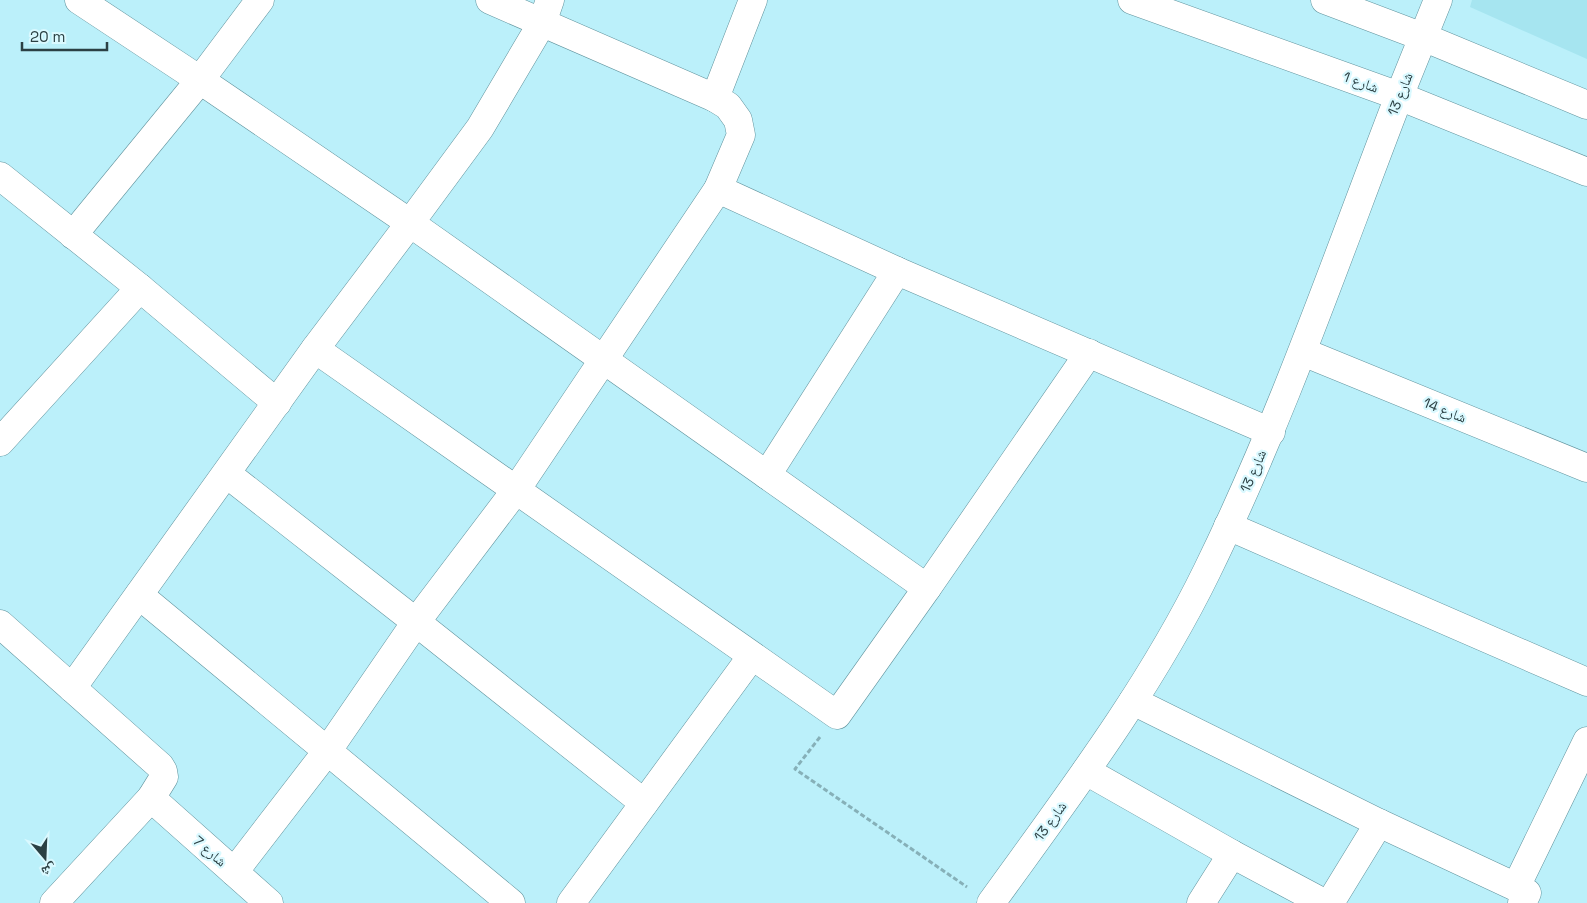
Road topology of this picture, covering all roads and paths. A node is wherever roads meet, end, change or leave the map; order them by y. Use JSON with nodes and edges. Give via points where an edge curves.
{"nodes":[{"id":1,"x":79,"y":0,"type":"edge"},
{"id":2,"x":260,"y":0,"type":"edge"},
{"id":3,"x":490,"y":0,"type":"edge"},
{"id":4,"x":754,"y":0,"type":"edge"},
{"id":5,"x":1132,"y":0,"type":"edge"},
{"id":6,"x":1325,"y":0,"type":"edge"},
{"id":7,"x":1438,"y":0,"type":"edge"},
{"id":8,"x":546,"y":11,"type":"edge"},
{"id":9,"x":1423,"y":37,"type":"junction"},
{"id":10,"x":200,"y":80,"type":"junction"},
{"id":11,"x":1399,"y":96,"type":"junction"},
{"id":12,"x":714,"y":98,"type":"junction"},
{"id":13,"x":1587,"y":105,"type":"edge"},
{"id":14,"x":1587,"y":172,"type":"edge"},
{"id":15,"x":0,"y":176,"type":"edge"},
{"id":16,"x":718,"y":189,"type":"junction"},
{"id":17,"x":410,"y":224,"type":"junction"},
{"id":18,"x":73,"y":235,"type":"junction"},
{"id":19,"x":897,"y":271,"type":"junction"},
{"id":20,"x":140,"y":288,"type":"junction"},
{"id":21,"x":315,"y":349,"type":"junction"},
{"id":22,"x":1303,"y":352,"type":"junction"},
{"id":23,"x":1089,"y":353,"type":"junction"},
{"id":24,"x":604,"y":360,"type":"junction"},
{"id":25,"x":277,"y":403,"type":"junction"},
{"id":26,"x":1271,"y":432,"type":"junction"},
{"id":27,"x":0,"y":442,"type":"edge"},
{"id":28,"x":1587,"y":468,"type":"edge"},
{"id":29,"x":226,"y":474,"type":"junction"},
{"id":30,"x":767,"y":476,"type":"junction"},
{"id":31,"x":516,"y":490,"type":"junction"},
{"id":32,"x":1228,"y":526,"type":"junction"},
{"id":33,"x":927,"y":588,"type":"junction"},
{"id":34,"x":139,"y":595,"type":"junction"},
{"id":35,"x":416,"y":622,"type":"junction"},
{"id":36,"x":0,"y":624,"type":"edge"},
{"id":37,"x":752,"y":656,"type":"junction"},
{"id":38,"x":1587,"y":682,"type":"edge"},
{"id":39,"x":72,"y":688,"type":"junction"},
{"id":40,"x":1133,"y":701,"type":"junction"},
{"id":41,"x":838,"y":715,"type":"junction"},
{"id":42,"x":1587,"y":741,"type":"edge"},
{"id":43,"x":328,"y":750,"type":"junction"},
{"id":44,"x":1086,"y":771,"type":"junction"},
{"id":45,"x":151,"y":798,"type":"junction"},
{"id":46,"x":644,"y":804,"type":"junction"},
{"id":47,"x":1379,"y":823,"type":"junction"},
{"id":48,"x":1232,"y":854,"type":"junction"},
{"id":49,"x":234,"y":872,"type":"junction"},
{"id":50,"x":1519,"y":895,"type":"edge"},
{"id":51,"x":982,"y":897,"type":"edge"},
{"id":52,"x":54,"y":903,"type":"edge"},
{"id":53,"x":270,"y":903,"type":"edge"},
{"id":54,"x":511,"y":903,"type":"edge"},
{"id":55,"x":571,"y":903,"type":"edge"},
{"id":56,"x":1201,"y":903,"type":"edge"},
{"id":57,"x":1324,"y":903,"type":"edge"},
{"id":58,"x":1330,"y":903,"type":"edge"}],
"edges":[{"from":1,"to":10,"type":"street"},
{"from":2,"to":10,"type":"street"},
{"from":3,"to":8,"type":"street"},
{"from":4,"to":12,"type":"street"},
{"from":5,"to":11,"type":"street","name":"شارع 1"},
{"from":6,"to":9,"type":"street"},
{"from":7,"to":9,"type":"street","name":"شارع 13"},
{"from":8,"to":12,"type":"street"},
{"from":8,"to":17,"type":"street","via":[[480,128]]},
{"from":9,"to":11,"type":"street","name":"شارع 13"},
{"from":9,"to":13,"type":"street"},
{"from":10,"to":17,"type":"street"},
{"from":10,"to":18,"type":"street"},
{"from":11,"to":14,"type":"street","name":"شارع 1"},
{"from":11,"to":22,"type":"street","name":"شارع 13"},
{"from":12,"to":16,"type":"street","via":[[728,106],[738,120],[741,135]]},
{"from":15,"to":18,"type":"street"},
{"from":16,"to":19,"type":"street"},
{"from":16,"to":24,"type":"street"},
{"from":17,"to":21,"type":"street"},
{"from":17,"to":24,"type":"street"},
{"from":18,"to":20,"type":"street"},
{"from":19,"to":23,"type":"street"},
{"from":19,"to":30,"type":"street"},
{"from":20,"to":25,"type":"street"},
{"from":20,"to":27,"type":"street"},
{"from":21,"to":25,"type":"street"},
{"from":21,"to":31,"type":"street"},
{"from":22,"to":26,"type":"street","name":"شارع 13"},
{"from":22,"to":28,"type":"street","name":"شارع 14"},
{"from":23,"to":26,"type":"street"},
{"from":23,"to":33,"type":"street"},
{"from":24,"to":30,"type":"street"},
{"from":24,"to":31,"type":"street"},
{"from":25,"to":29,"type":"street"},
{"from":26,"to":32,"type":"street","name":"شارع 13"},
{"from":29,"to":34,"type":"street"},
{"from":29,"to":35,"type":"street"},
{"from":30,"to":33,"type":"street"},
{"from":31,"to":35,"type":"street"},
{"from":31,"to":37,"type":"street"},
{"from":32,"to":38,"type":"street"},
{"from":32,"to":40,"type":"street","name":"شارع 13","via":[[1184,616]]},
{"from":33,"to":41,"type":"street"},
{"from":34,"to":39,"type":"street"},
{"from":34,"to":43,"type":"street"},
{"from":35,"to":43,"type":"street"},
{"from":35,"to":46,"type":"street"},
{"from":36,"to":39,"type":"street"},
{"from":37,"to":41,"type":"street"},
{"from":37,"to":46,"type":"street"},
{"from":39,"to":45,"type":"street","via":[[160,766],[164,777]]},
{"from":40,"to":44,"type":"street","name":"شارع 13"},
{"from":40,"to":47,"type":"street"},
{"from":41,"to":51,"type":"path","via":[[795,769]]},
{"from":42,"to":50,"type":"street"},
{"from":43,"to":49,"type":"street"},
{"from":43,"to":54,"type":"street"},
{"from":44,"to":48,"type":"street"},
{"from":44,"to":51,"type":"street","name":"شارع 13"},
{"from":45,"to":49,"type":"street","name":"شارع 7"},
{"from":45,"to":52,"type":"street"},
{"from":46,"to":55,"type":"street"},
{"from":47,"to":50,"type":"street"},
{"from":47,"to":58,"type":"street"},
{"from":48,"to":56,"type":"street"},
{"from":48,"to":57,"type":"street"},
{"from":49,"to":53,"type":"street","name":"شارع 7"}]}
